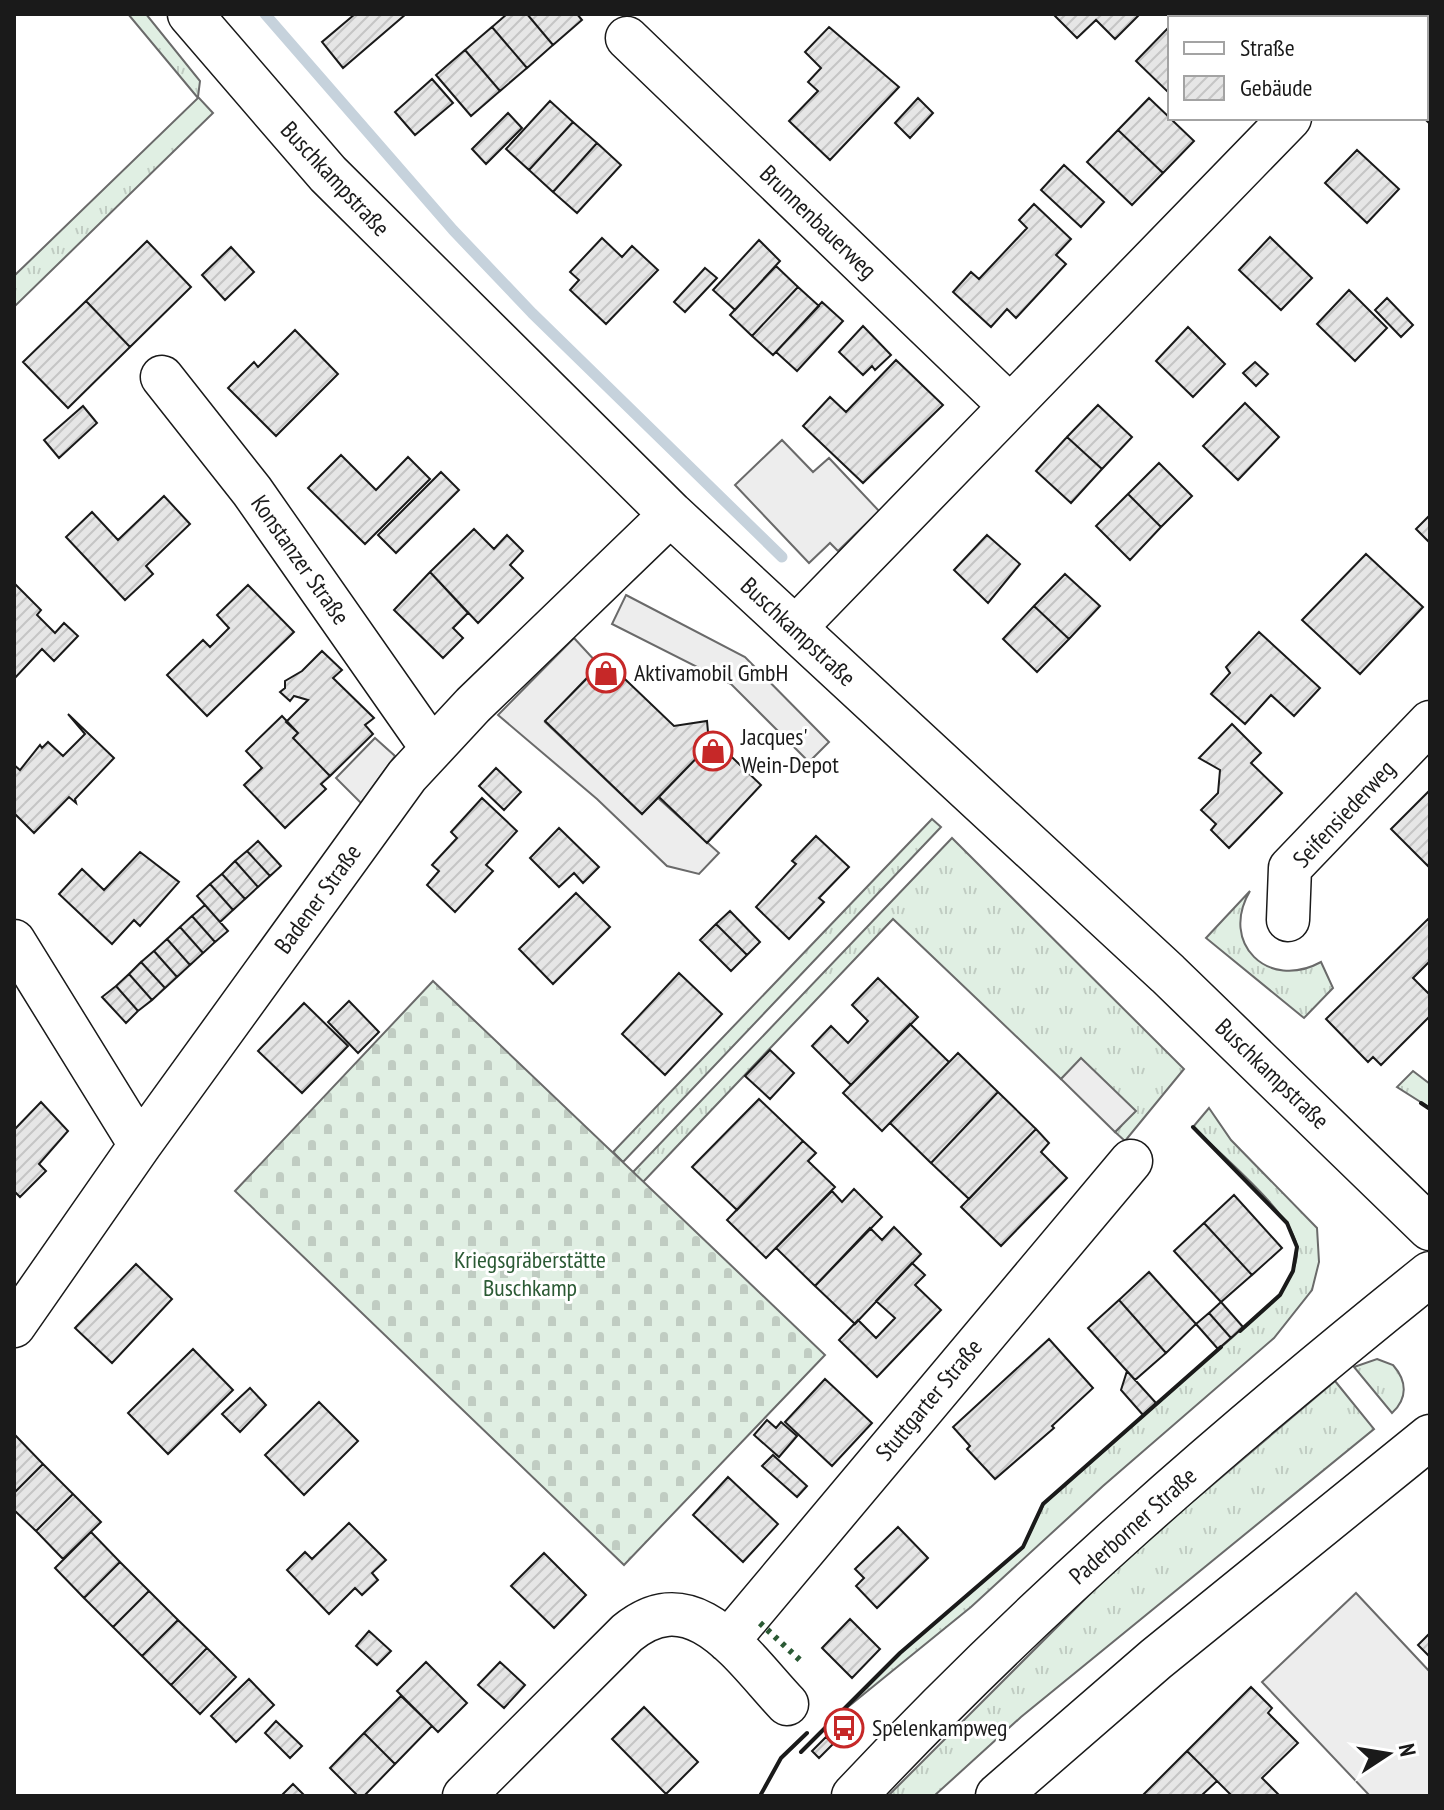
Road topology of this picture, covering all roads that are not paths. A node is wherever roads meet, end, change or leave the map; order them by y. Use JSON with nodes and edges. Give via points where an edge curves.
{"nodes":[{"id":1,"x":190,"y":14,"type":"edge"},
{"id":2,"x":627,"y":38,"type":"dead end"},
{"id":3,"x":1288,"y":120,"type":"edge"},
{"id":4,"x":162,"y":377,"type":"dead end"},
{"id":5,"x":1009,"y":405,"type":"junction"},
{"id":6,"x":671,"y":514,"type":"junction"},
{"id":7,"x":794,"y":629,"type":"junction"},
{"id":8,"x":1430,"y":722,"type":"edge"},
{"id":9,"x":431,"y":747,"type":"junction"},
{"id":10,"x":1288,"y":920,"type":"dead end"},
{"id":11,"x":14,"y":941,"type":"edge"},
{"id":12,"x":140,"y":1145,"type":"junction"},
{"id":13,"x":1131,"y":1161,"type":"dead end"},
{"id":14,"x":1430,"y":1228,"type":"edge"},
{"id":15,"x":1430,"y":1274,"type":"edge"},
{"id":16,"x":14,"y":1326,"type":"edge"},
{"id":17,"x":1430,"y":1437,"type":"edge"},
{"id":18,"x":728,"y":1641,"type":"junction"},
{"id":19,"x":787,"y":1704,"type":"dead end"},
{"id":20,"x":464,"y":1796,"type":"edge"},
{"id":21,"x":854,"y":1796,"type":"edge"},
{"id":22,"x":998,"y":1796,"type":"edge"}],
"edges":[{"from":1,"to":6,"type":"main road","name":"Buschkampstraße","via":[[328,174]]},
{"from":2,"to":5,"type":"street","name":"Brunnenbauerweg"},
{"from":3,"to":5,"type":"street"},
{"from":4,"to":9,"type":"street","name":"Konstanzer Straße","via":[[252,491]]},
{"from":5,"to":7,"type":"street"},
{"from":6,"to":7,"type":"main road","name":"Buschkampstraße"},
{"from":6,"to":9,"type":"street","name":"Badener Straße"},
{"from":7,"to":14,"type":"main road","name":"Buschkampstraße","via":[[1168,974]]},
{"from":8,"to":10,"type":"street","name":"Seifensiederweg","via":[[1290,868]]},
{"from":9,"to":12,"type":"street","name":"Badener Straße"},
{"from":11,"to":12,"type":"street"},
{"from":12,"to":16,"type":"street","name":"Badener Straße"},
{"from":13,"to":18,"type":"street","name":"Stuttgarter Straße"},
{"from":15,"to":21,"type":"main road","name":"Paderborner Straße","via":[[1095,1557]]},
{"from":17,"to":22,"type":"main road","via":[[1156,1659]]},
{"from":18,"to":19,"type":"street"},
{"from":18,"to":20,"type":"street","via":[[683,1613],[637,1625]]}]}
